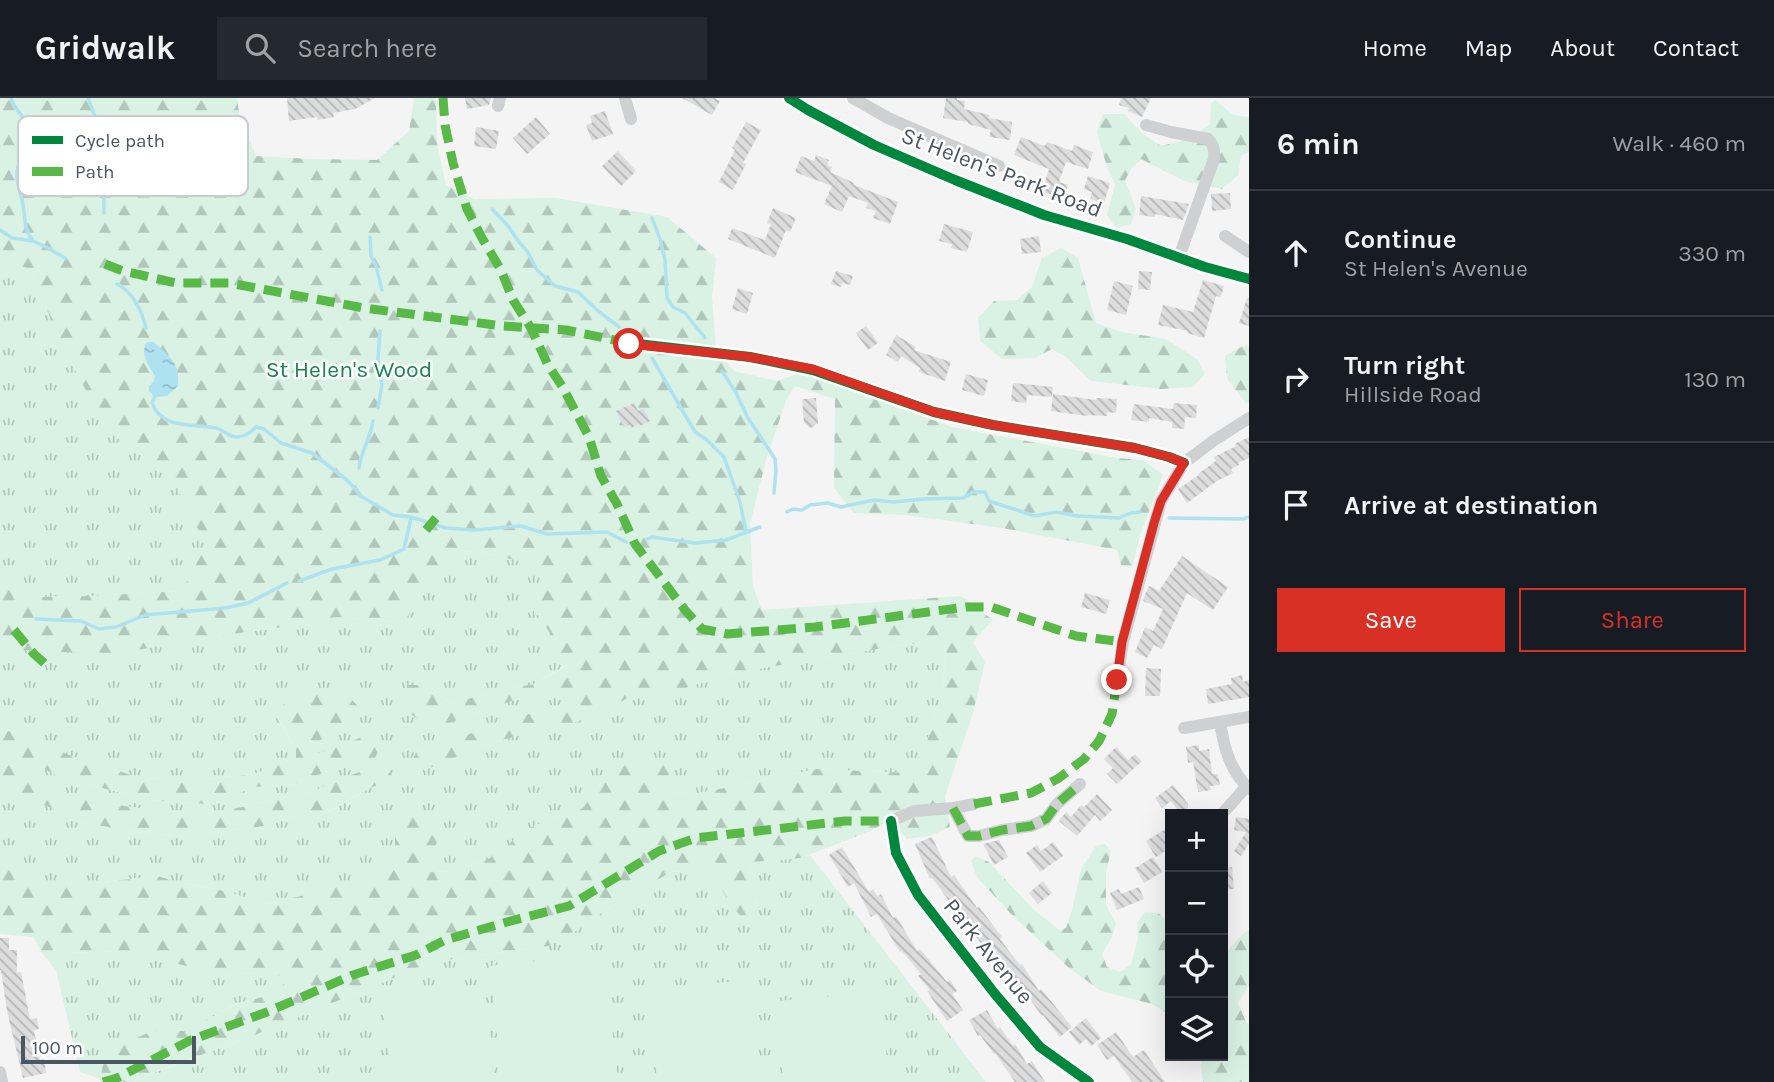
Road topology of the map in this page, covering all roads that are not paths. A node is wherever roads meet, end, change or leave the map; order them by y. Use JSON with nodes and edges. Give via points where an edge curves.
{"nodes":[{"id":1,"x":625,"y":98,"type":"edge"},
{"id":2,"x":789,"y":98,"type":"edge"},
{"id":3,"x":853,"y":98,"type":"edge"},
{"id":4,"x":631,"y":119,"type":"dead end"},
{"id":5,"x":1146,"y":125,"type":"dead end"},
{"id":6,"x":999,"y":166,"type":"dead end"},
{"id":7,"x":1225,"y":236,"type":"dead end"},
{"id":8,"x":1249,"y":252,"type":"edge"},
{"id":9,"x":1179,"y":257,"type":"junction"},
{"id":10,"x":1249,"y":279,"type":"edge"},
{"id":11,"x":629,"y":344,"type":"dead end"},
{"id":12,"x":1249,"y":418,"type":"edge"},
{"id":13,"x":1184,"y":463,"type":"junction"},
{"id":14,"x":1117,"y":680,"type":"dead end"},
{"id":15,"x":1249,"y":717,"type":"edge"},
{"id":16,"x":1220,"y":722,"type":"junction"},
{"id":17,"x":1184,"y":728,"type":"dead end"},
{"id":18,"x":1080,"y":784,"type":"dead end"},
{"id":19,"x":1247,"y":788,"type":"edge"},
{"id":20,"x":974,"y":804,"type":"dead end"},
{"id":21,"x":953,"y":808,"type":"junction"},
{"id":22,"x":1227,"y":809,"type":"edge"},
{"id":23,"x":0,"y":1072,"type":"edge"},
{"id":24,"x":2,"y":1082,"type":"edge"},
{"id":25,"x":1089,"y":1082,"type":"edge"}],
"edges":[{"from":1,"to":4,"type":"street"},
{"from":2,"to":9,"type":"street","name":"St Helen's Park Road","via":[[874,145],[955,180],[1044,215]]},
{"from":3,"to":6,"type":"street"},
{"from":5,"to":9,"type":"street","via":[[1208,139],[1214,151]]},
{"from":7,"to":8,"type":"street"},
{"from":9,"to":10,"type":"street","name":"St Helen's Park Road"},
{"from":11,"to":13,"type":"street","via":[[813,369],[934,412],[1135,448]]},
{"from":12,"to":13,"type":"street"},
{"from":13,"to":14,"type":"street","via":[[1161,501],[1154,523],[1122,642]]},
{"from":15,"to":16,"type":"street"},
{"from":16,"to":17,"type":"street"},
{"from":16,"to":19,"type":"street","via":[[1225,749]]},
{"from":18,"to":21,"type":"street","via":[[1046,818],[1031,826],[979,836],[968,836]]},
{"from":19,"to":22,"type":"street"},
{"from":20,"to":21,"type":"street"},
{"from":21,"to":25,"type":"street","name":"Park Avenue","via":[[915,811],[891,821],[896,853],[918,895],[995,994],[1040,1047]]},
{"from":23,"to":24,"type":"street"}]}
